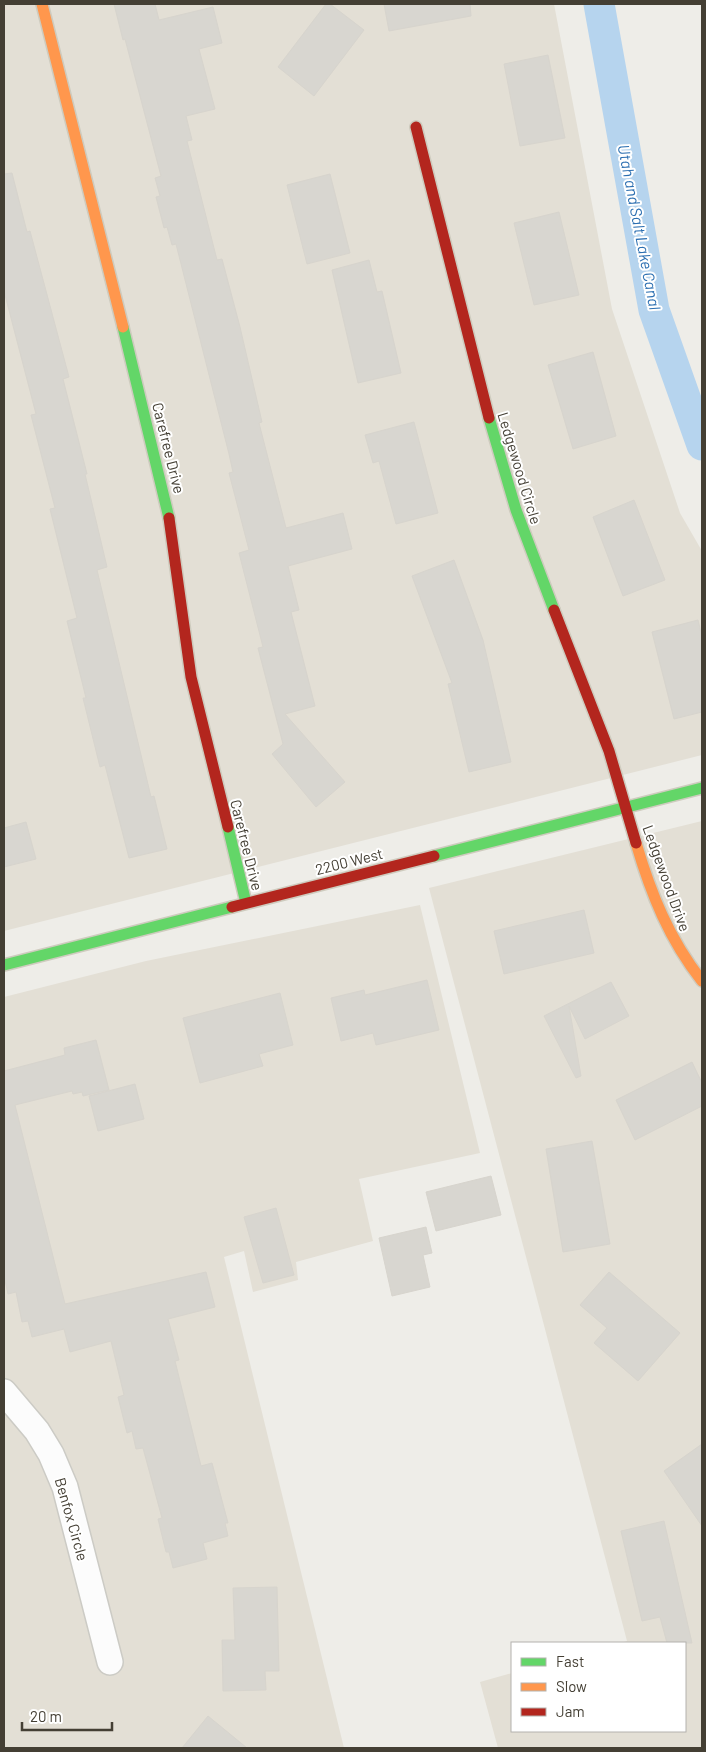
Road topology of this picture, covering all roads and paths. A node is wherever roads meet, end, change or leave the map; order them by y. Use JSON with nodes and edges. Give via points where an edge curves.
{"nodes":[{"id":1,"x":42,"y":4,"type":"edge"},
{"id":2,"x":416,"y":127,"type":"dead end"},
{"id":3,"x":702,"y":788,"type":"edge"},
{"id":4,"x":626,"y":807,"type":"junction"},
{"id":5,"x":246,"y":903,"type":"junction"},
{"id":6,"x":4,"y":965,"type":"edge"},
{"id":7,"x":702,"y":981,"type":"edge"},
{"id":8,"x":4,"y":1392,"type":"edge"},
{"id":9,"x":110,"y":1662,"type":"dead end"}],
"edges":[{"from":1,"to":5,"type":"street","name":"Carefree Drive","via":[[168,508],[192,684]]},
{"from":2,"to":4,"type":"street","name":"Ledgewood Circle","via":[[505,475],[534,561],[609,751]]},
{"from":3,"to":4,"type":"street","name":"2200 West"},
{"from":4,"to":5,"type":"street","name":"2200 West"},
{"from":4,"to":7,"type":"street","name":"Ledgewood Drive","via":[[668,933]]},
{"from":5,"to":6,"type":"street","name":"2200 West"},
{"from":8,"to":9,"type":"street","name":"Benfox Circle","via":[[37,1431],[65,1487]]}]}
